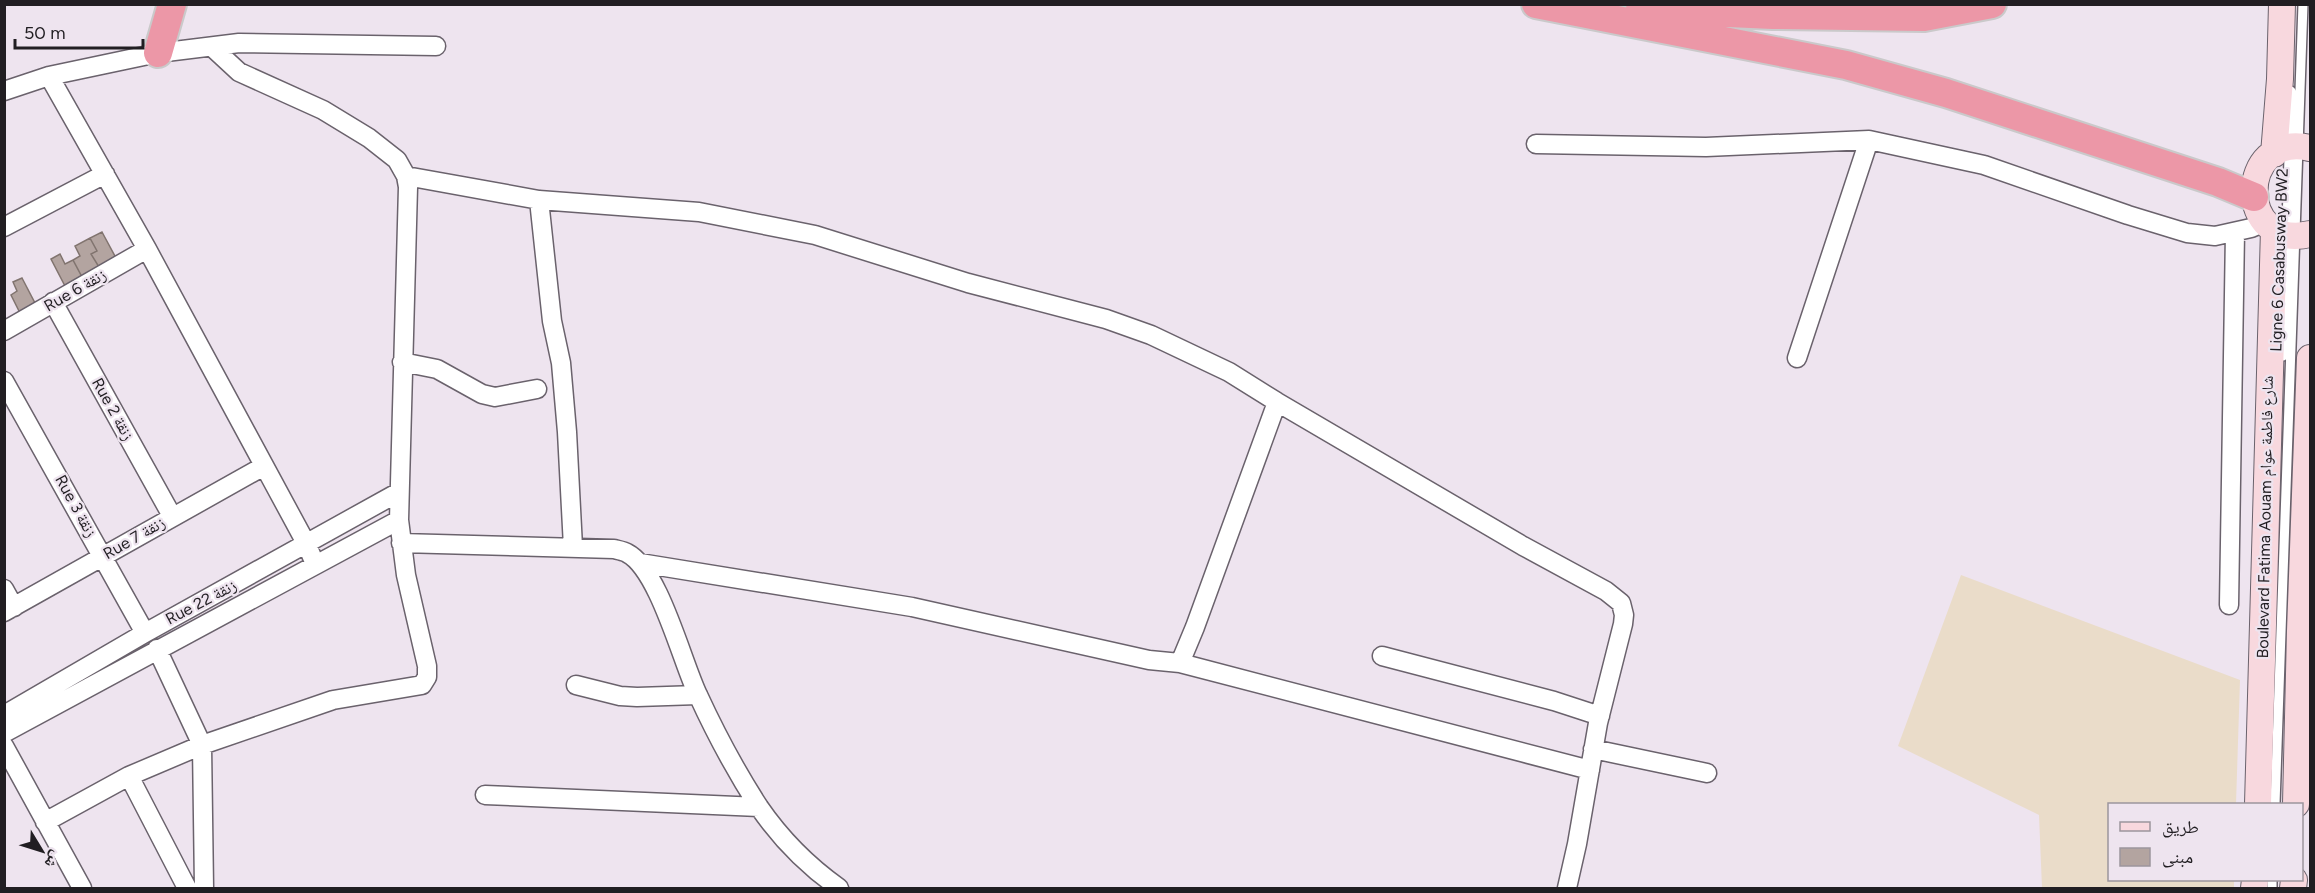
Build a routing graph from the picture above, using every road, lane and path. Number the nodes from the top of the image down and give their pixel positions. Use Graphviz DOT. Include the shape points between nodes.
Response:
graph roads {
  1 [pos="172,4"];
  2 [pos="1536,4"];
  3 [pos="1566,4"];
  4 [pos="1992,4"];
  5 [pos="2282,4"];
  6 [pos="2294,4"];
  7 [pos="2303,4"];
  8 [pos="436,45"];
  9 [pos="212,47"];
  10 [pos="158,53"];
  11 [pos="49,76"];
  12 [pos="4,91"];
  13 [pos="1869,140"];
  14 [pos="1536,144"];
  15 [pos="2293,149"];
  16 [pos="105,174"];
  17 [pos="406,176"];
  18 [pos="538,200"];
  19 [pos="2281,225"];
  20 [pos="4,227"];
  21 [pos="2235,232"];
  22 [pos="147,249"];
  23 [pos="53,302"];
  24 [pos="4,331"];
  25 [pos="1797,358"];
  26 [pos="2310,358"];
  27 [pos="402,362"];
  28 [pos="4,381"];
  29 [pos="537,388"];
  30 [pos="1277,402"];
  31 [pos="264,466"];
  32 [pos="399,492"];
  33 [pos="172,516"];
  34 [pos="399,520"];
  35 [pos="401,543"];
  36 [pos="307,545"];
  37 [pos="573,547"];
  38 [pos="103,556"];
  39 [pos="640,563"];
  40 [pos="315,564"];
  41 [pos="4,589"];
  42 [pos="2229,605"];
  43 [pos="9,609"];
  44 [pos="2305,631"];
  45 [pos="145,633"];
  46 [pos="157,649"];
  47 [pos="1383,656"];
  48 [pos="1180,663"];
  49 [pos="576,685"];
  50 [pos="698,695"];
  51 [pos="4,715"];
  52 [pos="1600,716"];
  53 [pos="4,733"];
  54 [pos="202,745"];
  55 [pos="4,746"];
  56 [pos="1593,749"];
  57 [pos="1590,770"];
  58 [pos="1707,773"];
  59 [pos="129,776"];
  60 [pos="485,795"];
  61 [pos="2258,803"];
  62 [pos="2267,803"];
  63 [pos="2275,803"];
  64 [pos="2296,803"];
  65 [pos="759,807"];
  66 [pos="45,822"];
  67 [pos="82,888"];
  68 [pos="188,888"];
  69 [pos="204,888"];
  70 [pos="839,888"];
  71 [pos="1567,888"];
  1 -- 10 [label="highway"];
  2 -- 19 [label="highway" via="1846,65 1946,93 2218,182"];
  3 -- 4 [label="highway" via="1773,15 1924,16"];
  5 -- 15 [label="main road" via="2280,79"];
  6 -- 15 [label="lane, Ligne 6 Casabusway BW2"];
  7 -- 15 [label="lane, Ligne 6 Casabusway BW2"];
  8 -- 9 [label="street" via="239,43"];
  9 -- 10 [label="street"];
  9 -- 17 [label="street" via="239,72 354,128 391,154"];
  10 -- 11 [label="street"];
  11 -- 12 [label="street"];
  11 -- 16 [label="street"];
  13 -- 14 [label="street" via="1706,147"];
  13 -- 21 [label="street" via="1984,165 2187,232 2215,236"];
  13 -- 25 [label="street"];
  15 -- 19 [label="lane, Ligne 6 Casabusway BW2"];
  15 -- 19 [label="main road, Boulevard Fatima Aouam شارع فاطمة عوام" via="2264,162 2254,184"];
  16 -- 20 [label="street"];
  16 -- 22 [label="street"];
  17 -- 18 [label="street"];
  17 -- 27 [label="street"];
  18 -- 30 [label="street" via="699,212 815,235 968,283 1107,319 1229,372"];
  18 -- 37 [label="street" via="552,321 561,363"];
  19 -- 21 [label="street"];
  19 -- 61 [label="main road, Boulevard Fatima Aouam شارع فاطمة عوام"];
  19 -- 62 [label="lane, Ligne 6 Casabusway BW2"];
  19 -- 63 [label="lane, Ligne 6 Casabusway BW2"];
  21 -- 42 [label="street"];
  22 -- 23 [label="street, Rue 6 زنقة"];
  22 -- 31 [label="street"];
  23 -- 24 [label="street, Rue 6 زنقة"];
  23 -- 33 [label="street, Rue 2 زنقة"];
  26 -- 44 [label="main road"];
  27 -- 29 [label="street" via="437,369 489,396"];
  27 -- 32 [label="street"];
  28 -- 38 [label="street, Rue 3 زنقة"];
  30 -- 48 [label="street"];
  30 -- 52 [label="street" via="1621,603 1623,624"];
  31 -- 33 [label="street, Rue 7 زنقة"];
  31 -- 36 [label="street"];
  32 -- 34 [label="street"];
  32 -- 36 [label="street, Rue 22 زنقة"];
  33 -- 38 [label="street, Rue 7 زنقة"];
  34 -- 35 [label="street"];
  34 -- 40 [label="street, Rue 22 زنقة"];
  35 -- 37 [label="street"];
  35 -- 54 [label="street" via="428,666 422,685 333,700"];
  36 -- 40 [label="street"];
  36 -- 45 [label="street, Rue 22 زنقة"];
  37 -- 39 [label="street" via="614,549 628,553"];
  38 -- 43 [label="street, Rue 7 زنقة"];
  38 -- 45 [label="street, Rue 3 زنقة"];
  39 -- 48 [label="street" via="912,607 1149,660"];
  39 -- 50 [label="street" via="656,588"];
  40 -- 46 [label="street, Rue 22 زنقة"];
  41 -- 43 [label="street"];
  44 -- 64 [label="main road"];
  45 -- 51 [label="street, Rue 22 زنقة"];
  46 -- 53 [label="street, Rue 22 زنقة"];
  46 -- 54 [label="street"];
  47 -- 52 [label="street"];
  48 -- 57 [label="street"];
  49 -- 50 [label="street" via="637,698"];
  50 -- 65 [label="street"];
  52 -- 56 [label="street"];
  54 -- 59 [label="street"];
  54 -- 69 [label="street"];
  55 -- 66 [label="street"];
  56 -- 57 [label="street"];
  56 -- 58 [label="street"];
  57 -- 71 [label="street"];
  59 -- 66 [label="street"];
  59 -- 68 [label="street"];
  60 -- 65 [label="street"];
  65 -- 70 [label="street" via="790,847"];
  66 -- 67 [label="street"];
}
